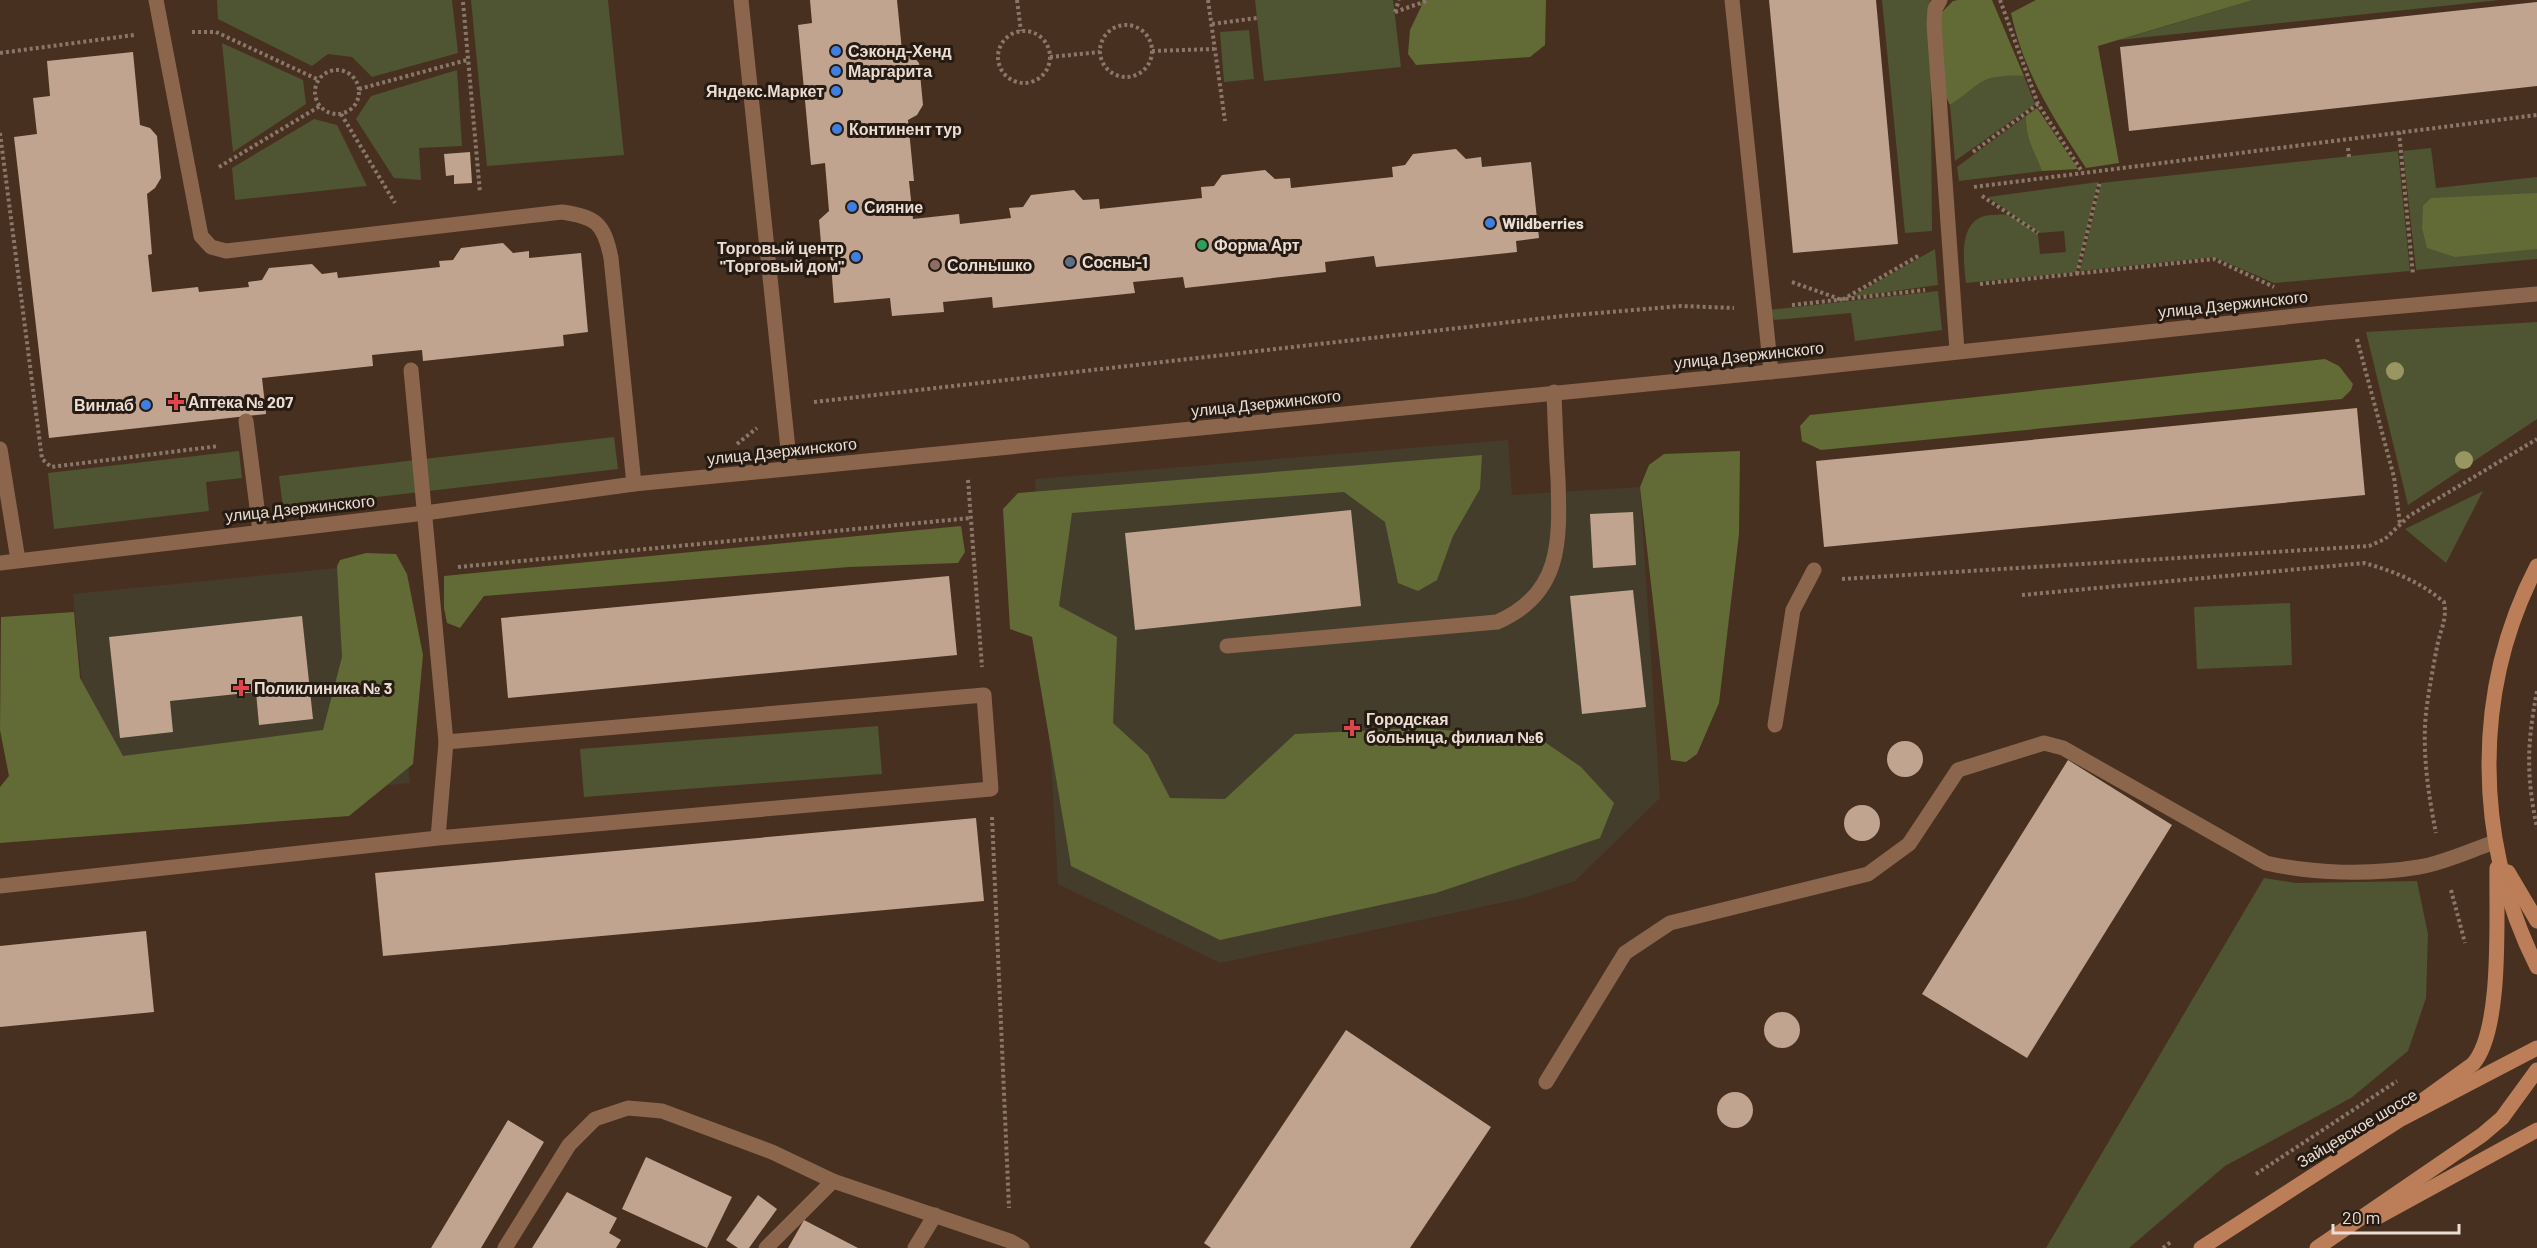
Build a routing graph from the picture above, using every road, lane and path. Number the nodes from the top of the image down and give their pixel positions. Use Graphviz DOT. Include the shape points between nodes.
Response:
graph roads {
  1 [pos="156,0"];
  2 [pos="741,0"];
  3 [pos="1017,0"];
  4 [pos="1208,0"];
  5 [pos="1399,0"];
  6 [pos="1429,0"];
  7 [pos="1732,0"];
  8 [pos="1940,0"];
  9 [pos="2000,0"];
  10 [pos="462,2"];
  11 [pos="1257,18"];
  12 [pos="1212,24"];
  13 [pos="162,31"];
  14 [pos="1021,31"];
  15 [pos="1214,49"];
  16 [pos="1152,51"];
  17 [pos="1100,52"];
  18 [pos="0,53"];
  19 [pos="1050,57"];
  20 [pos="466,60"];
  21 [pos="319,80"];
  22 [pos="359,89"];
  23 [pos="2038,104"];
  24 [pos="320,106"];
  25 [pos="340,114"];
  26 [pos="2537,115"];
  27 [pos="1225,122"];
  28 [pos="2399,132"];
  29 [pos="0,133"];
  30 [pos="2348,148"];
  31 [pos="2349,157"];
  32 [pos="1945,172"];
  33 [pos="2083,173"];
  34 [pos="2100,180"];
  35 [pos="192,183"];
  36 [pos="1947,191"];
  37 [pos="1982,196"];
  38 [pos="482,221"];
  39 [pos="411,229"];
  40 [pos="2038,233"];
  41 [pos="1949,238"];
  42 [pos="1760,270"];
  43 [pos="2077,274"];
  44 [pos="2424,274"];
  45 [pos="2413,275"];
  46 [pos="2402,276"];
  47 [pos="2283,286"];
  48 [pos="1952,287"];
  49 [pos="2537,294"];
  50 [pos="1842,300"];
  51 [pos="1764,309"];
  52 [pos="2357,338"];
  53 [pos="1957,351"];
  54 [pos="411,370"];
  55 [pos="1771,372"];
  56 [pos="1554,392"];
  57 [pos="784,406"];
  58 [pos="246,421"];
  59 [pos="2537,439"];
  60 [pos="249,443"];
  61 [pos="733,447"];
  62 [pos="0,450"];
  63 [pos="966,452"];
  64 [pos="790,468"];
  65 [pos="634,484"];
  66 [pos="425,513"];
  67 [pos="971,518"];
  68 [pos="2400,524"];
  69 [pos="260,531"];
  70 [pos="18,561"];
  71 [pos="0,563"];
  72 [pos="2537,566"];
  73 [pos="430,570"];
  74 [pos="1814,570"];
  75 [pos="1837,579"];
  76 [pos="2022,595"];
  77 [pos="1227,646"];
  78 [pos="2537,691"];
  79 [pos="984,695"];
  80 [pos="1775,725"];
  81 [pos="446,742"];
  82 [pos="991,789"];
  83 [pos="2537,828"];
  84 [pos="438,838"];
  85 [pos="2496,848"];
  86 [pos="2442,860"];
  87 [pos="0,886"];
  88 [pos="2537,921"];
  89 [pos="2465,945"];
  90 [pos="2537,967"];
  91 [pos="2537,1048"];
  92 [pos="2537,1070"];
  93 [pos="2400,1079"];
  94 [pos="1546,1082"];
  95 [pos="2401,1119"];
  96 [pos="2537,1130"];
  97 [pos="833,1181"];
  98 [pos="2247,1181"];
  99 [pos="934,1215"];
  100 [pos="2174,1239"];
  101 [pos="1016,1244"];
  102 [pos="505,1248"];
  103 [pos="766,1248"];
  104 [pos="915,1248"];
  105 [pos="2163,1248"];
  106 [pos="2201,1248"];
  107 [pos="2318,1248"];
  1 -- 13 [label="street"];
  2 -- 57 [label="street"];
  3 -- 14 [label="path"];
  4 -- 12 [label="path"];
  5 -- 6 [label="path" via="1395,12"];
  7 -- 42 [label="street"];
  8 -- 32 [label="street" via="1934,24"];
  9 -- 23 [label="path"];
  10 -- 20 [label="path"];
  11 -- 12 [label="path"];
  12 -- 15 [label="path"];
  13 -- 18 [label="path"];
  13 -- 21 [label="path" via="216,32"];
  13 -- 35 [label="street"];
  14 -- 19 [label="path" via="1038,34"];
  14 -- 19 [label="path" via="1005,39 998,54 1007,77 1022,82 1038,79"];
  15 -- 16 [label="path"];
  15 -- 27 [label="path"];
  16 -- 17 [label="path" via="1144,70 1129,77 1120,77 1106,68"];
  16 -- 17 [label="path" via="1144,31 1125,24 1104,35"];
  17 -- 19 [label="path"];
  20 -- 22 [label="path"];
  20 -- 38 [label="path"];
  21 -- 22 [label="path" via="331,72 344,71 355,79"];
  21 -- 24 [label="path" via="315,93"];
  22 -- 25 [label="path" via="353,107"];
  23 -- 32 [label="path"];
  23 -- 33 [label="path"];
  24 -- 25 [label="path"];
  24 -- 35 [label="path"];
  25 -- 39 [label="path"];
  26 -- 28 [label="path"];
  28 -- 33 [label="path"];
  28 -- 45 [label="path"];
  29 -- 60 [label="path" via="42,459 51,467"];
  30 -- 31 [label="path"];
  32 -- 36 [label="street"];
  33 -- 36 [label="path"];
  34 -- 43 [label="path"];
  35 -- 39 [label="street" via="201,236 219,249"];
  36 -- 41 [label="street"];
  37 -- 40 [label="path"];
  38 -- 39 [label="street"];
  38 -- 65 [label="street" via="562,212 585,216 607,236"];
  41 -- 48 [label="street"];
  41 -- 50 [label="path"];
  42 -- 50 [label="path"];
  42 -- 51 [label="street"];
  43 -- 47 [label="path" via="2214,259 2272,287"];
  43 -- 48 [label="path"];
  44 -- 45 [label="path"];
  45 -- 46 [label="path"];
  48 -- 50 [label="path"];
  48 -- 53 [label="street"];
  49 -- 53 [label="street, улица Дзержинского"];
  50 -- 51 [label="path"];
  51 -- 55 [label="street"];
  51 -- 57 [label="path" via="1681,306 1563,316"];
  52 -- 68 [label="path" via="2394,477"];
  53 -- 55 [label="street, улица Дзержинского"];
  54 -- 66 [label="street"];
  55 -- 56 [label="street, улица Дзержинского"];
  56 -- 63 [label="street, улица Дзержинского"];
  56 -- 77 [label="street" via="1560,528 1553,564 1542,589 1531,601 1497,622"];
  57 -- 61 [label="path"];
  57 -- 64 [label="street"];
  58 -- 60 [label="street"];
  59 -- 68 [label="path"];
  60 -- 69 [label="street"];
  62 -- 70 [label="street"];
  63 -- 64 [label="street, улица Дзержинского"];
  63 -- 67 [label="path"];
  64 -- 65 [label="street, улица Дзержинского"];
  65 -- 66 [label="street, улица Дзержинского"];
  66 -- 69 [label="street, улица Дзержинского"];
  66 -- 73 [label="street"];
  67 -- 73 [label="path"];
  67 -- 79 [label="path"];
  68 -- 75 [label="path" via="2385,539 2369,546"];
  69 -- 70 [label="street, улица Дзержинского"];
  70 -- 71 [label="street, улица Дзержинского"];
  72 -- 85 [label="street" via="2516,611 2493,706 2488,762"];
  73 -- 81 [label="street"];
  74 -- 80 [label="street" via="1793,610"];
  76 -- 86 [label="path" via="2364,563 2394,571 2433,593 2444,602 2447,616 2427,708 2426,750 2431,808"];
  78 -- 83 [label="path" via="2529,732 2528,786"];
  79 -- 81 [label="street"];
  79 -- 82 [label="street"];
  81 -- 84 [label="street"];
  82 -- 84 [label="street"];
  82 -- 101 [label="path"];
  84 -- 87 [label="street"];
  85 -- 86 [label="street"];
  85 -- 88 [label="street"];
  85 -- 90 [label="street" via="2513,909"];
  85 -- 95 [label="street" via="2494,980 2487,1040 2473,1064"];
  86 -- 89 [label="path"];
  86 -- 94 [label="street" via="2421,867 2346,871 2292,869 2266,863 2063,748 2044,742 1958,770 1909,844 1868,874 1671,922 1625,953"];
  91 -- 95 [label="street, Зайцевское шоссе"];
  92 -- 107 [label="street" via="2502,1118 2482,1136"];
  93 -- 98 [label="path"];
  95 -- 106 [label="street, Зайцевское шоссе"];
  96 -- 107 [label="street"];
  97 -- 99 [label="street"];
  97 -- 102 [label="street" via="772,1152 663,1111 628,1108 595,1119 568,1145"];
  97 -- 103 [label="street"];
  99 -- 101 [label="street"];
  99 -- 104 [label="street"];
  100 -- 105 [label="path"];
}
